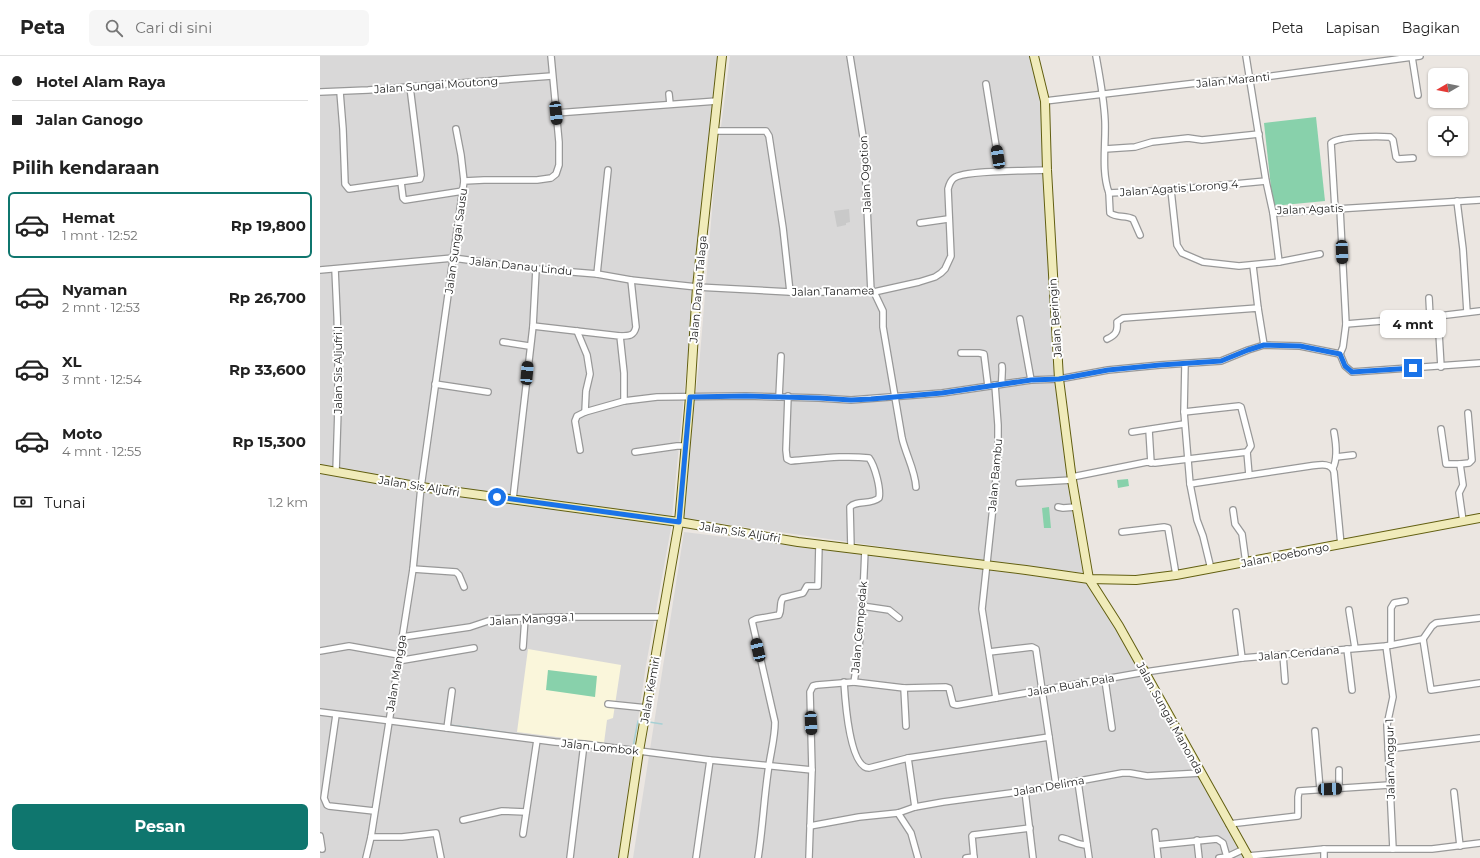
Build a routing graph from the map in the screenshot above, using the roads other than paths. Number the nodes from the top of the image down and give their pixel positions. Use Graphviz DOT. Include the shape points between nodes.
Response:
graph roads {
  1 [pos="551,56"];
  2 [pos="722,56"];
  3 [pos="850,56"];
  4 [pos="1034,56"];
  5 [pos="1096,56"];
  6 [pos="1246,56"];
  7 [pos="1420,56"];
  8 [pos="1403,57"];
  9 [pos="1412,57"];
  10 [pos="552,76"];
  11 [pos="1250,79"];
  12 [pos="986,84"];
  13 [pos="410,87"];
  14 [pos="320,92"];
  15 [pos="340,92"];
  16 [pos="669,94"];
  17 [pos="1103,95"];
  18 [pos="1418,95"];
  19 [pos="717,101"];
  20 [pos="1045,101"];
  21 [pos="670,104"];
  22 [pos="556,113"];
  23 [pos="456,129"];
  24 [pos="714,131"];
  25 [pos="1259,134"];
  26 [pos="1105,149"];
  27 [pos="1413,158"];
  28 [pos="608,170"];
  29 [pos="1047,170"];
  30 [pos="1000,171"];
  31 [pos="464,181"];
  32 [pos="1266,181"];
  33 [pos="401,182"];
  34 [pos="1170,190"];
  35 [pos="463,191"];
  36 [pos="1109,193"];
  37 [pos="1480,200"];
  38 [pos="1457,201"];
  39 [pos="1338,209"];
  40 [pos="1273,213"];
  41 [pos="948,219"];
  42 [pos="920,223"];
  43 [pos="1140,235"];
  44 [pos="1320,254"];
  45 [pos="453,258"];
  46 [pos="1279,262"];
  47 [pos="1253,266"];
  48 [pos="335,269"];
  49 [pos="536,269"];
  50 [pos="320,270"];
  51 [pos="597,274"];
  52 [pos="631,280"];
  53 [pos="697,287"];
  54 [pos="790,292"];
  55 [pos="872,292"];
  56 [pos="1429,298"];
  57 [pos="1258,308"];
  58 [pos="1480,311"];
  59 [pos="1467,312"];
  60 [pos="1438,316"];
  61 [pos="1430,317"];
  62 [pos="1020,319"];
  63 [pos="1346,324"];
  64 [pos="532,326"];
  65 [pos="577,330"];
  66 [pos="620,336"];
  67 [pos="1108,339"];
  68 [pos="503,342"];
  69 [pos="1264,345"];
  70 [pos="529,346"];
  71 [pos="960,353"];
  72 [pos="1340,354"];
  73 [pos="781,356"];
  74 [pos="1480,363"];
  75 [pos="1185,364"];
  76 [pos="1002,366"];
  77 [pos="1441,367"];
  78 [pos="1059,379"];
  79 [pos="1031,380"];
  80 [pos="435,384"];
  81 [pos="1002,384"];
  82 [pos="995,385"];
  83 [pos="988,386"];
  84 [pos="488,392"];
  85 [pos="788,396"];
  86 [pos="896,396"];
  87 [pos="690,397"];
  88 [pos="779,397"];
  89 [pos="624,401"];
  90 [pos="585,412"];
  91 [pos="1184,412"];
  92 [pos="1468,412"];
  93 [pos="1184,424"];
  94 [pos="1441,429"];
  95 [pos="1149,430"];
  96 [pos="1132,432"];
  97 [pos="1334,432"];
  98 [pos="686,446"];
  99 [pos="580,450"];
  100 [pos="635,452"];
  101 [pos="1247,452"];
  102 [pos="1353,455"];
  103 [pos="1336,457"];
  104 [pos="1188,460"];
  105 [pos="1152,463"];
  106 [pos="1460,464"];
  107 [pos="1333,468"];
  108 [pos="320,469"];
  109 [pos="336,472"];
  110 [pos="1249,475"];
  111 [pos="1072,479"];
  112 [pos="1019,483"];
  113 [pos="1190,484"];
  114 [pos="916,487"];
  115 [pos="421,488"];
  116 [pos="512,499"];
  117 [pos="1058,507"];
  118 [pos="1076,507"];
  119 [pos="1233,510"];
  120 [pos="1480,518"];
  121 [pos="1463,521"];
  122 [pos="679,522"];
  123 [pos="1122,532"];
  124 [pos="819,544"];
  125 [pos="1341,545"];
  126 [pos="851,548"];
  127 [pos="865,550"];
  128 [pos="1246,563"];
  129 [pos="987,565"];
  130 [pos="413,569"];
  131 [pos="1211,569"];
  132 [pos="1176,575"];
  133 [pos="1089,579"];
  134 [pos="464,587"];
  135 [pos="1405,601"];
  136 [pos="862,606"];
  137 [pos="1349,610"];
  138 [pos="1236,612"];
  139 [pos="663,617"];
  140 [pos="524,618"];
  141 [pos="899,618"];
  142 [pos="1480,618"];
  143 [pos="402,637"];
  144 [pos="1423,639"];
  145 [pos="1388,645"];
  146 [pos="523,647"];
  147 [pos="474,648"];
  148 [pos="1355,648"];
  149 [pos="1347,649"];
  150 [pos="320,651"];
  151 [pos="989,652"];
  152 [pos="1283,655"];
  153 [pos="399,658"];
  154 [pos="1242,658"];
  155 [pos="1145,672"];
  156 [pos="1105,680"];
  157 [pos="1285,681"];
  158 [pos="844,682"];
  159 [pos="854,682"];
  160 [pos="1480,684"];
  161 [pos="904,688"];
  162 [pos="452,690"];
  163 [pos="1043,690"];
  164 [pos="1352,690"];
  165 [pos="996,698"];
  166 [pos="608,704"];
  167 [pos="647,708"];
  168 [pos="320,712"];
  169 [pos="336,715"];
  170 [pos="388,720"];
  171 [pos="906,726"];
  172 [pos="447,728"];
  173 [pos="1112,728"];
  174 [pos="1315,731"];
  175 [pos="1049,737"];
  176 [pos="1480,738"];
  177 [pos="537,740"];
  178 [pos="584,744"];
  179 [pos="1388,749"];
  180 [pos="639,752"];
  181 [pos="908,758"];
  182 [pos="710,760"];
  183 [pos="769,766"];
  184 [pos="812,770"];
  185 [pos="1339,770"];
  186 [pos="1201,773"];
  187 [pos="1078,782"];
  188 [pos="1056,785"];
  189 [pos="1389,785"];
  190 [pos="1339,788"];
  191 [pos="1320,789"];
  192 [pos="1025,791"];
  193 [pos="1454,792"];
  194 [pos="915,807"];
  195 [pos="374,812"];
  196 [pos="526,812"];
  197 [pos="898,813"];
  198 [pos="463,820"];
  199 [pos="1229,824"];
  200 [pos="810,826"];
  201 [pos="1030,828"];
  202 [pos="1155,832"];
  203 [pos="523,834"];
  204 [pos="320,836"];
  205 [pos="371,837"];
  206 [pos="1062,838"];
  207 [pos="1197,840"];
  208 [pos="1480,843"];
  209 [pos="1087,845"];
  210 [pos="1156,845"];
  211 [pos="1460,846"];
  212 [pos="322,849"];
  213 [pos="1324,849"];
  214 [pos="1393,850"];
  215 [pos="1247,855"];
  216 [pos="1228,856"];
  217 [pos="974,857"];
  218 [pos="366,858"];
  219 [pos="442,858"];
  220 [pos="570,858"];
  221 [pos="623,858"];
  222 [pos="696,858"];
  223 [pos="758,858"];
  224 [pos="809,858"];
  225 [pos="918,858"];
  226 [pos="966,858"];
  227 [pos="1033,858"];
  228 [pos="1089,858"];
  229 [pos="1158,858"];
  230 [pos="1199,858"];
  231 [pos="1219,858"];
  232 [pos="1324,858"];
  1 -- 10 [label="street, Jalan Sungai Sausu"];
  2 -- 19 [label="street, Jalan Danau Talaga"];
  3 -- 55 [label="street, Jalan Ogotion" via="864,143"];
  4 -- 20 [label="street, Jalan Beringin"];
  5 -- 17 [label="street, Jalan Agatis Lorong 4"];
  6 -- 11 [label="street, Jalan Agatis"];
  7 -- 9 [label="street, Jalan Maranti"];
  8 -- 9 [label="street, Jalan Maranti"];
  8 -- 11 [label="street, Jalan Maranti"];
  9 -- 18 [label="street"];
  10 -- 13 [label="street, Jalan Sungai Moutong"];
  10 -- 22 [label="street, Jalan Sungai Sausu"];
  11 -- 17 [label="street, Jalan Maranti"];
  11 -- 25 [label="street, Jalan Agatis"];
  12 -- 30 [label="street"];
  13 -- 15 [label="street, Jalan Sungai Moutong"];
  13 -- 33 [label="street" via="421,177 418,180"];
  14 -- 15 [label="street, Jalan Sungai Moutong"];
  15 -- 33 [label="street" via="346,187 349,189"];
  16 -- 21 [label="street"];
  17 -- 20 [label="street, Jalan Maranti"];
  17 -- 26 [label="street, Jalan Agatis Lorong 4"];
  19 -- 21 [label="street"];
  19 -- 24 [label="street, Jalan Danau Talaga"];
  20 -- 29 [label="street, Jalan Beringin"];
  21 -- 22 [label="street"];
  22 -- 31 [label="street, Jalan Sungai Sausu" via="559,165 556,174 551,178"];
  23 -- 31 [label="street"];
  24 -- 53 [label="street, Jalan Danau Talaga"];
  24 -- 54 [label="street" via="766,131"];
  25 -- 26 [label="street" via="1202,140 1188,138"];
  25 -- 32 [label="street, Jalan Agatis"];
  26 -- 36 [label="street, Jalan Agatis Lorong 4"];
  27 -- 39 [label="street" via="1396,158 1393,140 1390,137 1332,141 1330,150"];
  28 -- 51 [label="street"];
  29 -- 30 [label="street, Jalan Tanamea"];
  29 -- 78 [label="street, Jalan Beringin"];
  30 -- 41 [label="street, Jalan Tanamea" via="959,176 952,180 948,189"];
  31 -- 35 [label="street, Jalan Sungai Sausu"];
  32 -- 34 [label="street, Jalan Agatis Lorong 4"];
  32 -- 40 [label="street, Jalan Agatis"];
  33 -- 35 [label="street" via="403,198 407,200"];
  34 -- 36 [label="street, Jalan Agatis Lorong 4"];
  34 -- 47 [label="street" via="1177,245 1182,253 1203,262"];
  35 -- 45 [label="street, Jalan Sungai Sausu"];
  36 -- 43 [label="street" via="1110,214 1133,219"];
  37 -- 38 [label="street, Jalan Agatis"];
  38 -- 39 [label="street, Jalan Agatis"];
  38 -- 59 [label="street" via="1464,248"];
  39 -- 40 [label="street, Jalan Agatis"];
  39 -- 63 [label="street"];
  40 -- 46 [label="street"];
  41 -- 42 [label="street"];
  41 -- 55 [label="street, Jalan Tanamea" via="951,256 941,273 920,282"];
  44 -- 46 [label="street"];
  45 -- 48 [label="street, Jalan Danau Lindu"];
  45 -- 49 [label="street, Jalan Danau Lindu"];
  45 -- 80 [label="street, Jalan Sungai Sausu"];
  46 -- 47 [label="street"];
  47 -- 57 [label="street"];
  48 -- 50 [label="street, Jalan Danau Lindu"];
  48 -- 109 [label="street, Jalan Sis Aljufri I" via="339,373"];
  49 -- 51 [label="street, Jalan Danau Lindu"];
  49 -- 64 [label="street"];
  51 -- 52 [label="street, Jalan Danau Lindu"];
  52 -- 53 [label="street, Jalan Danau Lindu"];
  52 -- 66 [label="street" via="635,333"];
  53 -- 54 [label="street, Jalan Tanamea"];
  53 -- 87 [label="street, Jalan Danau Talaga"];
  54 -- 55 [label="street, Jalan Tanamea"];
  55 -- 86 [label="street" via="883,311 883,327"];
  56 -- 61 [label="street"];
  57 -- 67 [label="street" via="1123,318 1117,322 1115,335"];
  57 -- 69 [label="street"];
  58 -- 59 [label="street"];
  59 -- 60 [label="street"];
  60 -- 61 [label="street"];
  60 -- 77 [label="street"];
  61 -- 63 [label="street"];
  62 -- 79 [label="street"];
  63 -- 72 [label="street"];
  64 -- 65 [label="street"];
  64 -- 70 [label="street"];
  65 -- 66 [label="street"];
  65 -- 90 [label="street" via="588,356 590,374"];
  66 -- 89 [label="street"];
  68 -- 70 [label="street"];
  69 -- 72 [label="street" via="1300,346"];
  69 -- 75 [label="street" via="1221,361"];
  70 -- 116 [label="street"];
  71 -- 83 [label="street" via="984,354"];
  72 -- 77 [label="street" via="1345,366 1352,372"];
  73 -- 88 [label="street"];
  74 -- 77 [label="street"];
  75 -- 78 [label="street" via="1108,370"];
  75 -- 91 [label="street"];
  76 -- 81 [label="street"];
  78 -- 79 [label="street"];
  78 -- 111 [label="street, Jalan Beringin"];
  79 -- 81 [label="street"];
  80 -- 84 [label="street"];
  80 -- 115 [label="street, Jalan Sungai Sausu"];
  81 -- 82 [label="street"];
  82 -- 83 [label="street"];
  82 -- 129 [label="street, Jalan Bambu" via="998,460"];
  83 -- 86 [label="street"];
  85 -- 86 [label="street" via="851,400"];
  85 -- 88 [label="street"];
  85 -- 126 [label="street" via="786,455 789,460 822,457 869,458 873,464 879,498 874,502 854,504 850,507"];
  86 -- 114 [label="street" via="904,446 915,475"];
  87 -- 88 [label="street"];
  87 -- 89 [label="street"];
  87 -- 98 [label="street, Jalan Danau Talaga"];
  89 -- 90 [label="street"];
  90 -- 99 [label="street" via="577,416 575,421"];
  91 -- 93 [label="street"];
  91 -- 101 [label="street" via="1241,407 1251,446"];
  92 -- 106 [label="street" via="1472,460"];
  93 -- 95 [label="street"];
  93 -- 104 [label="street"];
  94 -- 106 [label="street" via="1446,464"];
  95 -- 96 [label="street"];
  95 -- 105 [label="street"];
  97 -- 103 [label="street"];
  98 -- 100 [label="street"];
  98 -- 122 [label="street, Jalan Danau Talaga"];
  101 -- 104 [label="street"];
  101 -- 110 [label="street"];
  102 -- 103 [label="street"];
  103 -- 107 [label="street"];
  104 -- 105 [label="street"];
  104 -- 113 [label="street"];
  105 -- 111 [label="street" via="1135,463"];
  106 -- 121 [label="street" via="1463,485 1459,493"];
  107 -- 110 [label="street" via="1326,465 1310,466"];
  107 -- 125 [label="street"];
  108 -- 109 [label="street, Jalan Sis Aljufri"];
  109 -- 115 [label="street, Jalan Sis Aljufri"];
  110 -- 113 [label="street"];
  111 -- 112 [label="street"];
  111 -- 118 [label="street, Jalan Beringin"];
  113 -- 131 [label="street"];
  115 -- 116 [label="street, Jalan Sis Aljufri"];
  115 -- 130 [label="street, Jalan Mangga"];
  116 -- 122 [label="street, Jalan Sis Aljufri"];
  117 -- 118 [label="street"];
  118 -- 133 [label="street, Jalan Beringin"];
  119 -- 128 [label="street" via="1235,524 1242,534"];
  120 -- 121 [label="street, Jalan Poebongo"];
  121 -- 125 [label="street, Jalan Poebongo"];
  122 -- 124 [label="street, Jalan Sis Aljufri"];
  122 -- 139 [label="street, Jalan Kemiri"];
  123 -- 132 [label="street" via="1168,528"];
  124 -- 126 [label="street, Jalan Sis Aljufri"];
  124 -- 183 [label="street" via="818,586 807,586 803,593 783,598 779,615 752,621 774,717 775,732"];
  125 -- 128 [label="street, Jalan Poebongo"];
  126 -- 127 [label="street, Jalan Sis Aljufri"];
  127 -- 129 [label="street, Jalan Sis Aljufri"];
  127 -- 136 [label="street, Jalan Cempedak"];
  128 -- 131 [label="street, Jalan Poebongo"];
  129 -- 133 [label="street, Jalan Sis Aljufri"];
  129 -- 151 [label="street, Jalan Bambu" via="982,603"];
  130 -- 134 [label="street" via="456,572"];
  130 -- 143 [label="street, Jalan Mangga"];
  131 -- 132 [label="street, Jalan Poebongo"];
  132 -- 133 [label="street, Jalan Poebongo" via="1136,580"];
  133 -- 155 [label="street, Jalan Sungai Manonda"];
  135 -- 145 [label="street, Jalan Anggur 1" via="1394,603 1391,608"];
  136 -- 141 [label="street" via="889,610"];
  136 -- 159 [label="street, Jalan Cempedak"];
  137 -- 148 [label="street, Jalan Cendana"];
  138 -- 154 [label="street, Jalan Cendana"];
  139 -- 140 [label="street, Jalan Mangga 1"];
  139 -- 167 [label="street, Jalan Kemiri"];
  140 -- 143 [label="street, Jalan Mangga 1" via="494,619 470,627"];
  140 -- 146 [label="street"];
  142 -- 144 [label="street" via="1436,623"];
  143 -- 153 [label="street, Jalan Mangga"];
  144 -- 145 [label="street, Jalan Cendana"];
  144 -- 160 [label="street" via="1432,690"];
  145 -- 148 [label="street, Jalan Cendana"];
  145 -- 179 [label="street, Jalan Anggur 1" via="1392,696 1387,721"];
  147 -- 153 [label="street"];
  148 -- 149 [label="street, Jalan Cendana"];
  149 -- 152 [label="street, Jalan Cendana"];
  149 -- 164 [label="street"];
  150 -- 153 [label="street" via="349,646"];
  151 -- 163 [label="street" via="1035,648"];
  151 -- 165 [label="street"];
  152 -- 154 [label="street, Jalan Cendana"];
  152 -- 157 [label="street"];
  153 -- 170 [label="street, Jalan Mangga"];
  154 -- 155 [label="street, Jalan Cendana"];
  155 -- 156 [label="street, Jalan Buah Pala"];
  155 -- 186 [label="street, Jalan Sungai Manonda"];
  156 -- 163 [label="street, Jalan Buah Pala"];
  156 -- 173 [label="street"];
  158 -- 159 [label="street, Jalan Cempedak"];
  158 -- 181 [label="street" via="853,749 862,765 869,768"];
  158 -- 184 [label="street, Jalan Cempedak" via="813,686 810,692"];
  159 -- 161 [label="street, Jalan Buah Pala"];
  161 -- 165 [label="street, Jalan Buah Pala" via="946,686 949,688 953,704 956,705"];
  161 -- 171 [label="street"];
  162 -- 172 [label="street"];
  163 -- 165 [label="street, Jalan Buah Pala"];
  163 -- 175 [label="street"];
  166 -- 167 [label="street"];
  167 -- 180 [label="street, Jalan Kemiri"];
  168 -- 169 [label="street, Jalan Lombok"];
  169 -- 170 [label="street, Jalan Lombok"];
  169 -- 195 [label="street" via="324,806"];
  170 -- 172 [label="street, Jalan Lombok"];
  170 -- 195 [label="street, Jalan Mangga"];
  172 -- 177 [label="street, Jalan Lombok"];
  174 -- 191 [label="street"];
  175 -- 181 [label="street"];
  175 -- 188 [label="street"];
  176 -- 179 [label="street"];
  177 -- 178 [label="street, Jalan Lombok"];
  177 -- 196 [label="street"];
  178 -- 180 [label="street, Jalan Lombok"];
  178 -- 220 [label="street"];
  179 -- 189 [label="street, Jalan Anggur 1"];
  180 -- 182 [label="street, Jalan Lombok"];
  180 -- 221 [label="street, Jalan Kemiri"];
  181 -- 194 [label="street"];
  182 -- 183 [label="street, Jalan Lombok"];
  182 -- 222 [label="street"];
  183 -- 184 [label="street, Jalan Lombok"];
  183 -- 223 [label="street"];
  184 -- 200 [label="street, Jalan Cempedak"];
  185 -- 190 [label="street"];
  186 -- 187 [label="street, Jalan Delima" via="1146,776 1126,772"];
  186 -- 199 [label="street, Jalan Sungai Manonda"];
  187 -- 188 [label="street, Jalan Delima"];
  187 -- 209 [label="street"];
  188 -- 192 [label="street, Jalan Delima"];
  189 -- 190 [label="street"];
  189 -- 214 [label="street, Jalan Anggur 1"];
  190 -- 191 [label="street"];
  191 -- 199 [label="street" via="1298,792 1298,816"];
  192 -- 194 [label="street, Jalan Delima"];
  192 -- 201 [label="street"];
  193 -- 211 [label="street"];
  194 -- 197 [label="street, Jalan Delima"];
  195 -- 205 [label="street, Jalan Mangga"];
  196 -- 198 [label="street" via="502,811"];
  196 -- 203 [label="street"];
  197 -- 200 [label="street, Jalan Delima"];
  197 -- 225 [label="street" via="911,833"];
  199 -- 215 [label="street, Jalan Sungai Manonda"];
  200 -- 224 [label="street, Jalan Cempedak"];
  201 -- 217 [label="street" via="973,835"];
  201 -- 227 [label="street"];
  202 -- 210 [label="street"];
  204 -- 212 [label="street"];
  205 -- 218 [label="street, Jalan Mangga"];
  205 -- 219 [label="street" via="436,833"];
  206 -- 209 [label="street" via="1070,839 1078,845"];
  207 -- 210 [label="street"];
  207 -- 216 [label="street" via="1218,839 1223,843"];
  207 -- 230 [label="street"];
  208 -- 211 [label="street"];
  209 -- 228 [label="street"];
  210 -- 229 [label="street"];
  211 -- 214 [label="street"];
  213 -- 214 [label="street"];
  213 -- 215 [label="street"];
  213 -- 232 [label="street"];
  215 -- 216 [label="street"];
  216 -- 231 [label="street"];
  217 -- 226 [label="street"];
}
